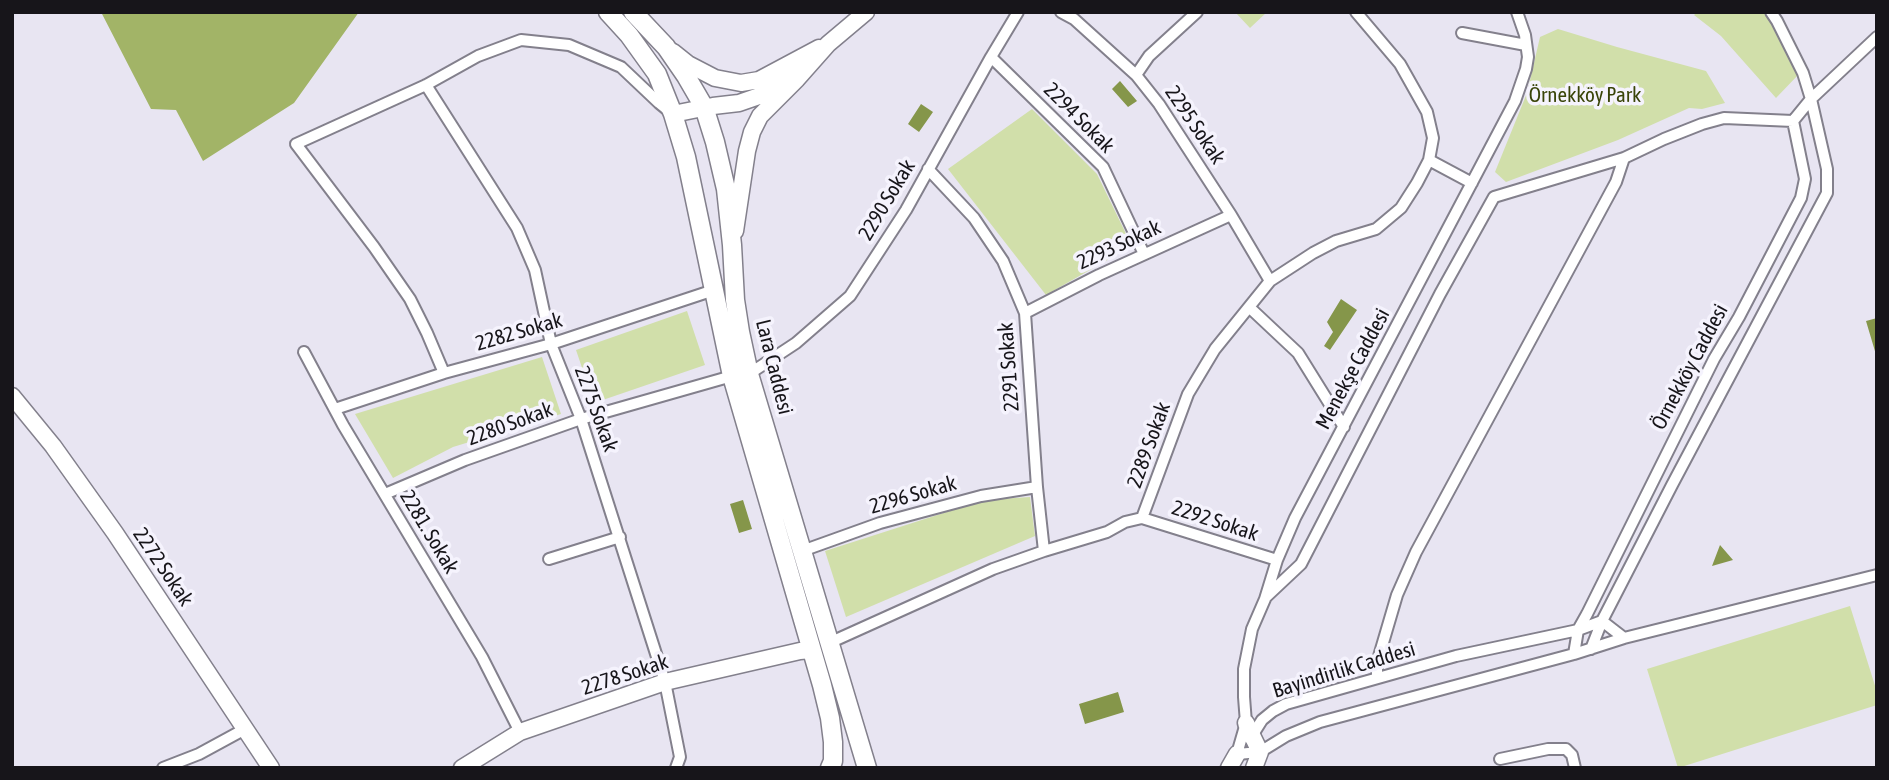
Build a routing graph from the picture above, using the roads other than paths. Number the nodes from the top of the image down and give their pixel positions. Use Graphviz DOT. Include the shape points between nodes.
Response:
graph roads {
  1 [pos="608,12"];
  2 [pos="633,12"];
  3 [pos="866,12"];
  4 [pos="1018,12"];
  5 [pos="1061,12"];
  6 [pos="1197,12"];
  7 [pos="1356,12"];
  8 [pos="1517,12"];
  9 [pos="1771,12"];
  10 [pos="1462,33"];
  11 [pos="1877,37"];
  12 [pos="828,44"];
  13 [pos="1526,45"];
  14 [pos="666,47"];
  15 [pos="991,57"];
  16 [pos="1136,75"];
  17 [pos="426,85"];
  18 [pos="1811,99"];
  19 [pos="704,107"];
  20 [pos="673,114"];
  21 [pos="1793,121"];
  22 [pos="1624,158"];
  23 [pos="1429,160"];
  24 [pos="928,169"];
  25 [pos="1472,183"];
  26 [pos="1231,215"];
  27 [pos="732,245"];
  28 [pos="1144,254"];
  29 [pos="1270,281"];
  30 [pos="714,290"];
  31 [pos="1250,307"];
  32 [pos="1025,313"];
  33 [pos="551,344"];
  34 [pos="304,352"];
  35 [pos="444,373"];
  36 [pos="741,375"];
  37 [pos="12,396"];
  38 [pos="335,409"];
  39 [pos="581,419"];
  40 [pos="1344,427"];
  41 [pos="1037,487"];
  42 [pos="385,494"];
  43 [pos="1142,518"];
  44 [pos="620,537"];
  45 [pos="802,551"];
  46 [pos="1044,551"];
  47 [pos="549,559"];
  48 [pos="1277,560"];
  49 [pos="1877,575"];
  50 [pos="1265,599"];
  51 [pos="1602,621"];
  52 [pos="1577,630"];
  53 [pos="1624,638"];
  54 [pos="829,643"];
  55 [pos="1591,649"];
  56 [pos="811,650"];
  57 [pos="1574,654"];
  58 [pos="1377,677"];
  59 [pos="665,682"];
  60 [pos="245,729"];
  61 [pos="1249,729"];
  62 [pos="520,732"];
  63 [pos="1260,752"];
  64 [pos="1500,760"];
  65 [pos="1233,761"];
  66 [pos="163,768"];
  67 [pos="271,768"];
  68 [pos="462,768"];
  69 [pos="676,768"];
  70 [pos="830,768"];
  71 [pos="867,768"];
  72 [pos="1254,768"];
  73 [pos="1575,768"];
  1 -- 20 [label="main road" via="657,74"];
  2 -- 14 [label="main road"];
  3 -- 12 [label="street, Lara Caddesi"];
  4 -- 15 [label="street, 2290 Sokak"];
  5 -- 16 [label="street, 2295 Sokak"];
  6 -- 16 [label="street" via="1149,56"];
  7 -- 23 [label="street" via="1400,64 1427,112 1433,138"];
  8 -- 13 [label="street, Menekşe Caddesi"];
  9 -- 18 [label="street, Örnekköy Caddesi" via="1803,73"];
  10 -- 13 [label="street"];
  11 -- 18 [label="street"];
  12 -- 14 [label="street" via="759,80 741,83 715,78"];
  12 -- 19 [label="street" via="762,95"];
  12 -- 27 [label="street, Lara Caddesi" via="760,116 752,132"];
  13 -- 25 [label="street, Menekşe Caddesi" via="1526,69 1515,101"];
  14 -- 19 [label="main road"];
  15 -- 24 [label="street, 2290 Sokak"];
  15 -- 28 [label="street, 2294 Sokak" via="1103,167"];
  16 -- 26 [label="street, 2295 Sokak"];
  17 -- 20 [label="street" via="478,56 521,40 569,45 621,67"];
  17 -- 33 [label="street, 2275 Sokak" via="517,228 535,270"];
  17 -- 35 [label="street" via="296,144 410,299"];
  18 -- 21 [label="street"];
  18 -- 51 [label="street, Örnekköy Caddesi" via="1827,169 1827,193"];
  19 -- 20 [label="street"];
  19 -- 27 [label="main road" via="726,189"];
  20 -- 30 [label="main road"];
  21 -- 22 [label="street" via="1724,118"];
  21 -- 52 [label="street, Örnekköy Caddesi" via="1805,179 1801,198"];
  22 -- 50 [label="street" via="1494,197 1301,564"];
  22 -- 58 [label="street" via="1616,182 1416,552 1396,595"];
  23 -- 25 [label="street"];
  23 -- 29 [label="street, 2289 Sokak" via="1401,208 1376,229 1336,241"];
  24 -- 32 [label="street, 2291 Sokak" via="974,218 1003,261"];
  24 -- 36 [label="street, 2290 Sokak" via="850,296 796,343"];
  25 -- 40 [label="street, Menekşe Caddesi"];
  26 -- 28 [label="street, 2293 Sokak"];
  26 -- 29 [label="street, 2295 Sokak"];
  27 -- 36 [label="main road, Lara Caddesi"];
  28 -- 32 [label="street, 2293 Sokak"];
  29 -- 31 [label="street, 2289 Sokak"];
  30 -- 33 [label="street, 2282 Sokak"];
  30 -- 36 [label="main road"];
  31 -- 40 [label="street" via="1298,354"];
  31 -- 43 [label="street, 2289 Sokak" via="1215,349 1188,394"];
  32 -- 41 [label="street, 2291 Sokak"];
  33 -- 35 [label="street, 2282 Sokak"];
  33 -- 39 [label="street, 2275 Sokak"];
  34 -- 38 [label="street, 2281. Sokak"];
  35 -- 38 [label="street, 2282 Sokak"];
  36 -- 39 [label="street, 2280 Sokak"];
  36 -- 45 [label="main road, Lara Caddesi"];
  36 -- 56 [label="main road"];
  37 -- 60 [label="street, 2272 Sokak" via="115,533"];
  38 -- 42 [label="street, 2281. Sokak"];
  39 -- 42 [label="street, 2280 Sokak"];
  39 -- 44 [label="street, 2275 Sokak"];
  40 -- 48 [label="street, Menekşe Caddesi"];
  41 -- 45 [label="street, 2296 Sokak" via="981,496 880,523"];
  41 -- 46 [label="street, 2291 Sokak"];
  42 -- 62 [label="street, 2281. Sokak" via="482,657"];
  43 -- 46 [label="street, 2289 Sokak"];
  43 -- 48 [label="street, 2292 Sokak"];
  44 -- 47 [label="street"];
  44 -- 59 [label="street, 2275 Sokak"];
  45 -- 54 [label="main road, Lara Caddesi"];
  46 -- 54 [label="street, 2289 Sokak" via="993,569"];
  48 -- 50 [label="street, Menekşe Caddesi"];
  49 -- 53 [label="street, Bayindirlik Caddesi"];
  50 -- 61 [label="street, Menekşe Caddesi" via="1252,629 1244,668"];
  51 -- 52 [label="street, Bayindirlik Caddesi"];
  51 -- 53 [label="street"];
  51 -- 55 [label="street, Örnekköy Caddesi"];
  52 -- 57 [label="street, Örnekköy Caddesi"];
  52 -- 58 [label="street, Bayindirlik Caddesi"];
  53 -- 55 [label="street, Bayindirlik Caddesi"];
  54 -- 71 [label="main road, Lara Caddesi"];
  55 -- 57 [label="street, Bayindirlik Caddesi"];
  56 -- 59 [label="street, 2278 Sokak"];
  56 -- 70 [label="main road" via="830,718"];
  57 -- 63 [label="street, Bayindirlik Caddesi" via="1320,722"];
  58 -- 61 [label="street, Bayindirlik Caddesi" via="1286,704"];
  59 -- 62 [label="street, 2278 Sokak"];
  59 -- 69 [label="street, 2275 Sokak" via="680,757"];
  60 -- 66 [label="street"];
  60 -- 67 [label="street, 2272 Sokak"];
  61 -- 63 [label="street"];
  61 -- 65 [label="street, Bayindirlik Caddesi"];
  62 -- 68 [label="street, 2278 Sokak"];
  63 -- 65 [label="street, Bayindirlik Caddesi"];
  63 -- 72 [label="street"];
  64 -- 73 [label="street" via="1566,749"];
}
